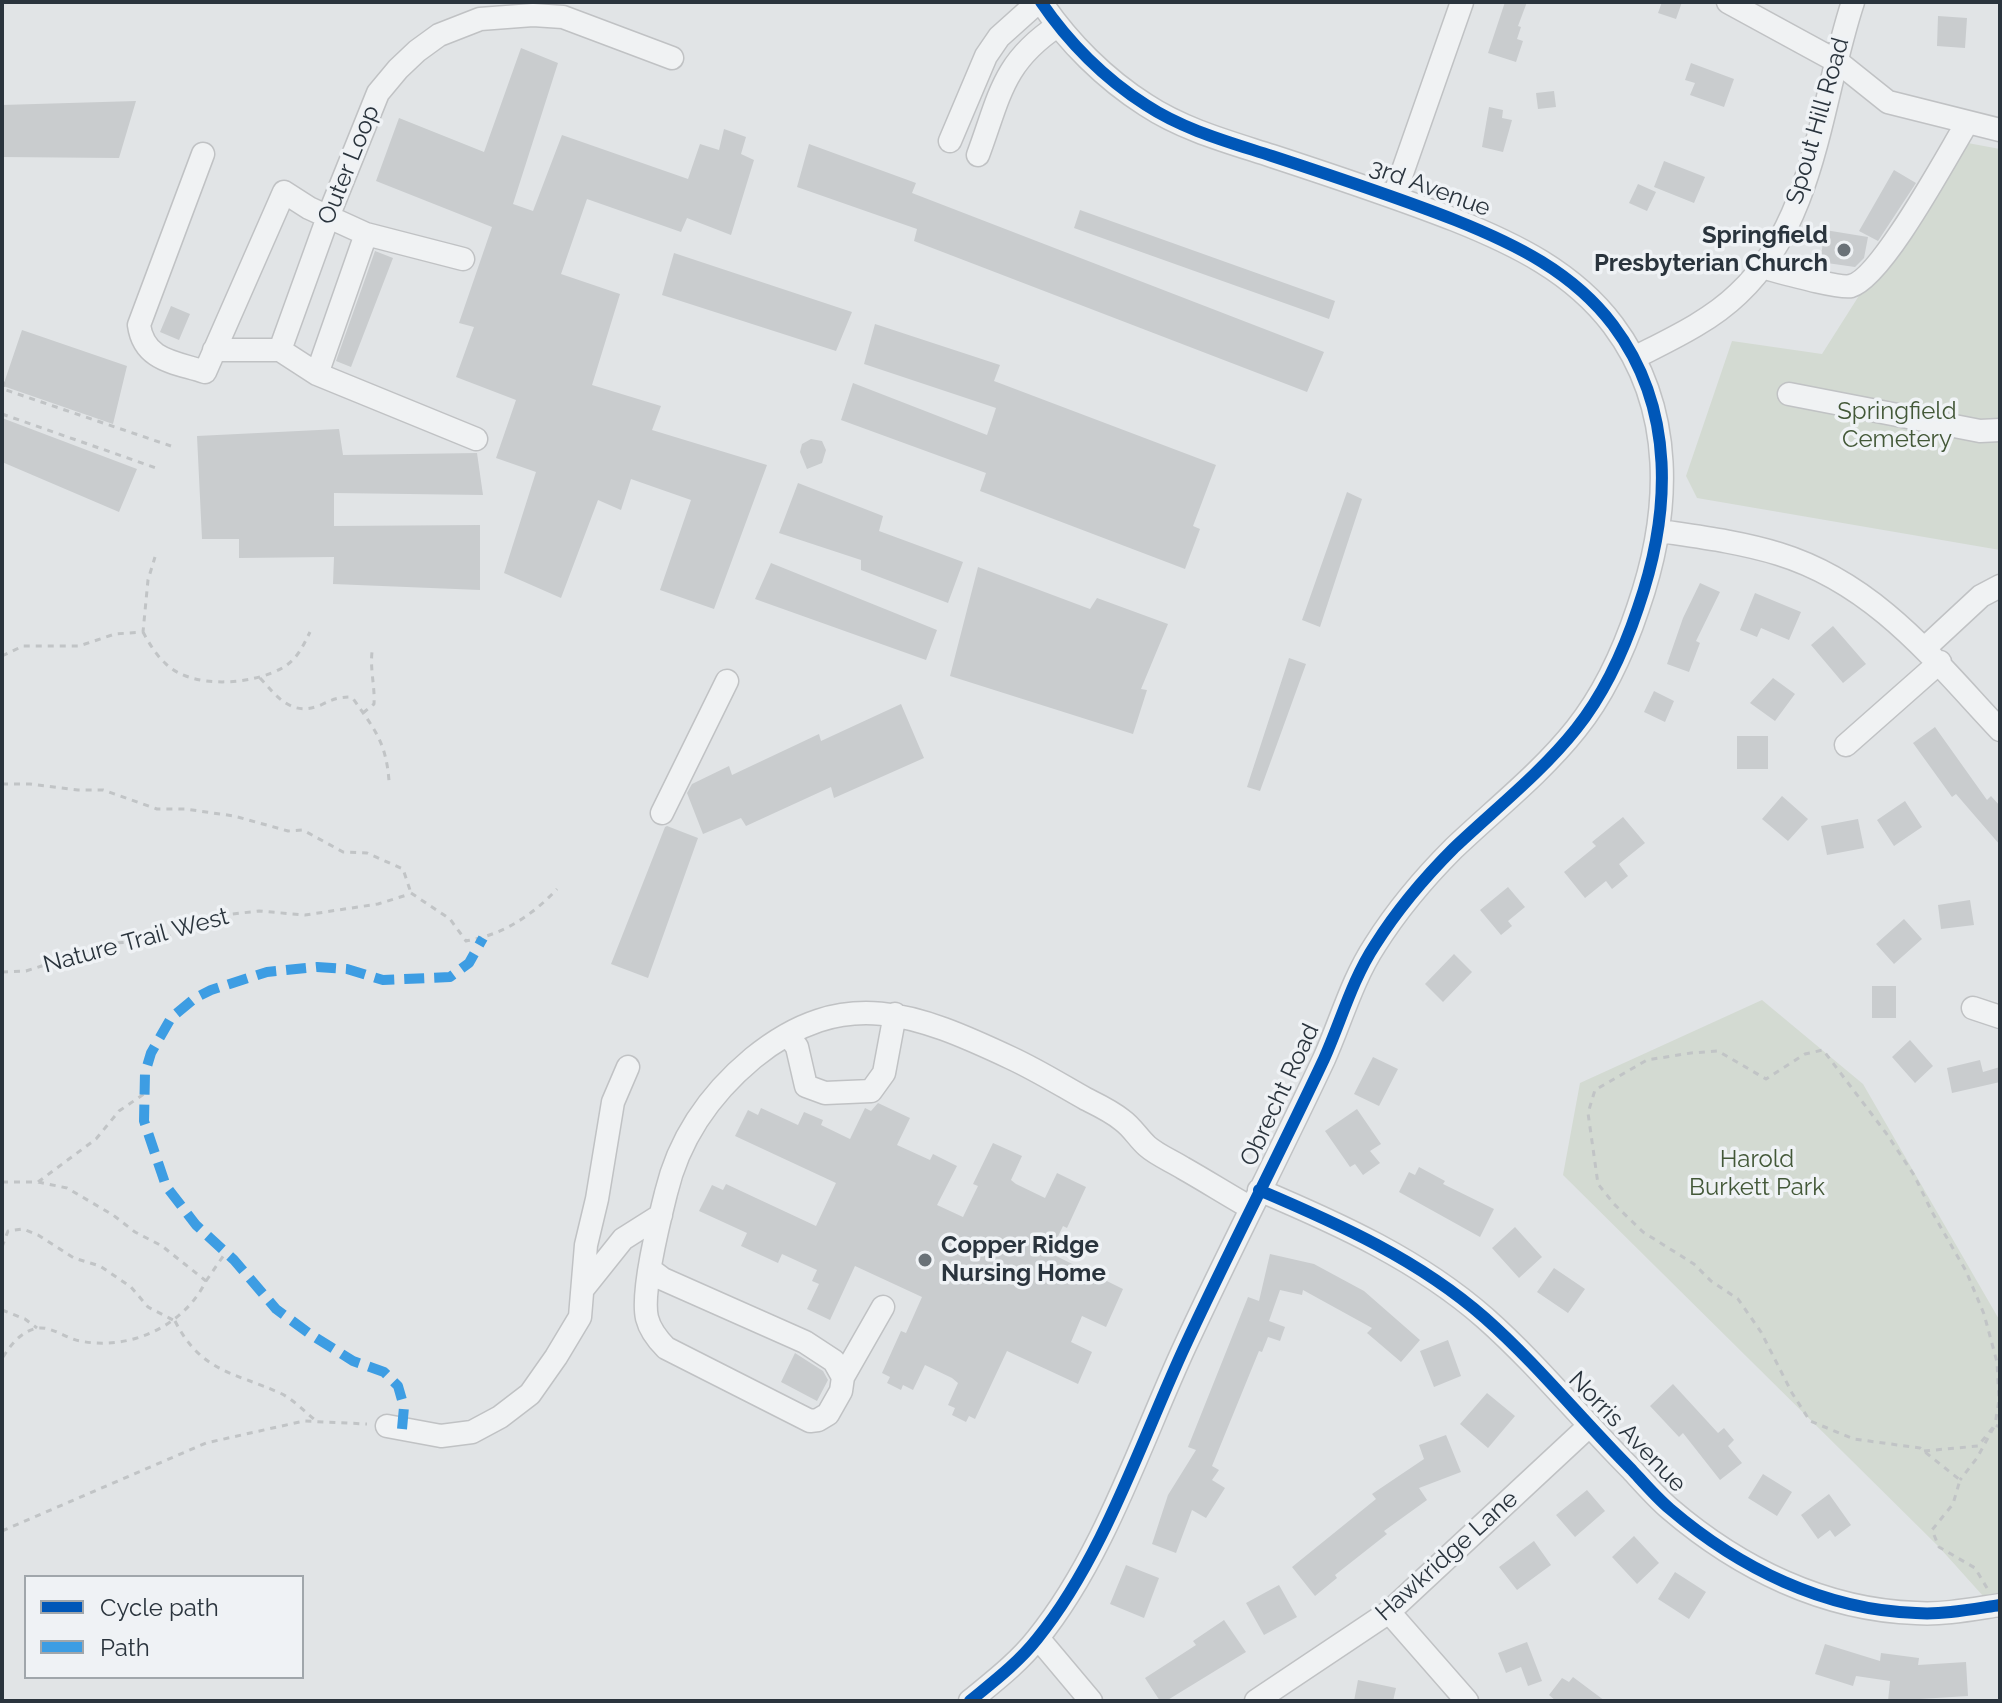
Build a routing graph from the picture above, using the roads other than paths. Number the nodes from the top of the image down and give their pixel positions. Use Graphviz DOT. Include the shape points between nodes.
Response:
graph roads {
  1 [pos="1039,2"];
  2 [pos="1462,2"];
  3 [pos="1729,2"];
  4 [pos="1853,2"];
  5 [pos="1057,26"];
  6 [pos="672,58"];
  7 [pos="1838,62"];
  8 [pos="1960,126"];
  9 [pos="2000,130"];
  10 [pos="950,141"];
  11 [pos="203,154"];
  12 [pos="978,155"];
  13 [pos="1394,196"];
  14 [pos="328,217"];
  15 [pos="366,234"];
  16 [pos="463,259"];
  17 [pos="1761,267"];
  18 [pos="214,350"];
  19 [pos="280,350"];
  20 [pos="1634,358"];
  21 [pos="317,374"];
  22 [pos="1789,394"];
  23 [pos="2000,430"];
  24 [pos="476,439"];
  25 [pos="1660,531"];
  26 [pos="2000,586"];
  27 [pos="1932,655"];
  28 [pos="727,681"];
  29 [pos="2000,730"];
  30 [pos="1846,745"];
  31 [pos="662,813"];
  32 [pos="1973,1008"];
  33 [pos="895,1014"];
  34 [pos="2000,1017"];
  35 [pos="788,1035"];
  36 [pos="628,1067"];
  37 [pos="1255,1199"];
  38 [pos="661,1215"];
  39 [pos="651,1270"];
  40 [pos="583,1289"];
  41 [pos="883,1307"];
  42 [pos="843,1377"];
  43 [pos="387,1426"];
  44 [pos="1589,1426"];
  45 [pos="1996,1606"];
  46 [pos="1389,1612"];
  47 [pos="1038,1638"];
  48 [pos="970,1701"];
  49 [pos="1091,1701"];
  50 [pos="1256,1701"];
  51 [pos="1467,1701"];
  1 -- 5 [label="street, 3rd Avenue"];
  1 -- 10 [label="street" via="999,37 986,56"];
  2 -- 13 [label="street"];
  3 -- 7 [label="street"];
  4 -- 7 [label="street, Spout Hill Road"];
  5 -- 12 [label="street" via="1033,42 1009,71"];
  5 -- 13 [label="street, 3rd Avenue" via="1116,83 1172,120"];
  6 -- 14 [label="street, Outer Loop" via="563,17 480,19 439,35 378,93"];
  7 -- 8 [label="street" via="1888,102"];
  7 -- 17 [label="street, Spout Hill Road" via="1794,208 1783,236"];
  8 -- 9 [label="street"];
  8 -- 17 [label="street" via="1906,224 1866,278 1849,287"];
  11 -- 18 [label="street" via="139,325 146,349 205,372"];
  13 -- 20 [label="street, 3rd Avenue" via="1508,241 1557,271 1599,308"];
  14 -- 15 [label="street"];
  14 -- 18 [label="street" via="284,192"];
  14 -- 19 [label="street, Outer Loop"];
  15 -- 16 [label="street"];
  15 -- 21 [label="street"];
  17 -- 20 [label="street, Spout Hill Road" via="1719,310"];
  18 -- 19 [label="street"];
  19 -- 21 [label="street"];
  20 -- 25 [label="street, 3rd Avenue" via="1659,433"];
  21 -- 24 [label="street"];
  22 -- 23 [label="street" via="1980,431"];
  25 -- 27 [label="street" via="1738,544 1821,571 1897,620"];
  25 -- 37 [label="street, Obrecht Road" via="1626,643 1604,686 1557,752 1431,871 1377,941"];
  26 -- 27 [label="street" via="1981,596"];
  27 -- 29 [label="street"];
  27 -- 30 [label="street"];
  28 -- 31 [label="street"];
  32 -- 34 [label="street"];
  33 -- 35 [label="street, Norris Avenue" via="846,1014"];
  33 -- 35 [label="street" via="884,1073 871,1091 825,1093 806,1086 797,1047"];
  33 -- 37 [label="street, Norris Avenue" via="958,1033 1039,1072 1124,1120 1148,1147"];
  35 -- 38 [label="street, Norris Avenue" via="736,1072 708,1103 669,1179"];
  36 -- 40 [label="street" via="613,1102 586,1245"];
  37 -- 44 [label="street, Norris Avenue" via="1333,1222 1448,1287 1529,1360"];
  37 -- 47 [label="street, Obrecht Road" via="1095,1547"];
  38 -- 39 [label="street, Norris Avenue"];
  38 -- 40 [label="street" via="623,1239"];
  39 -- 42 [label="street" via="805,1342 834,1361"];
  39 -- 42 [label="street, Norris Avenue" via="648,1320 666,1348 810,1421 828,1414"];
  40 -- 43 [label="street" via="580,1317 556,1357 530,1394 500,1417 472,1432 441,1436"];
  41 -- 42 [label="street, Norris Avenue"];
  44 -- 45 [label="street, Norris Avenue" via="1669,1508 1723,1550 1766,1574 1865,1608 1919,1614"];
  44 -- 46 [label="street, Hawkridge Lane"];
  46 -- 50 [label="street, Hawkridge Lane"];
  46 -- 51 [label="street"];
  47 -- 48 [label="street, Obrecht Road"];
  47 -- 49 [label="street"];
}
